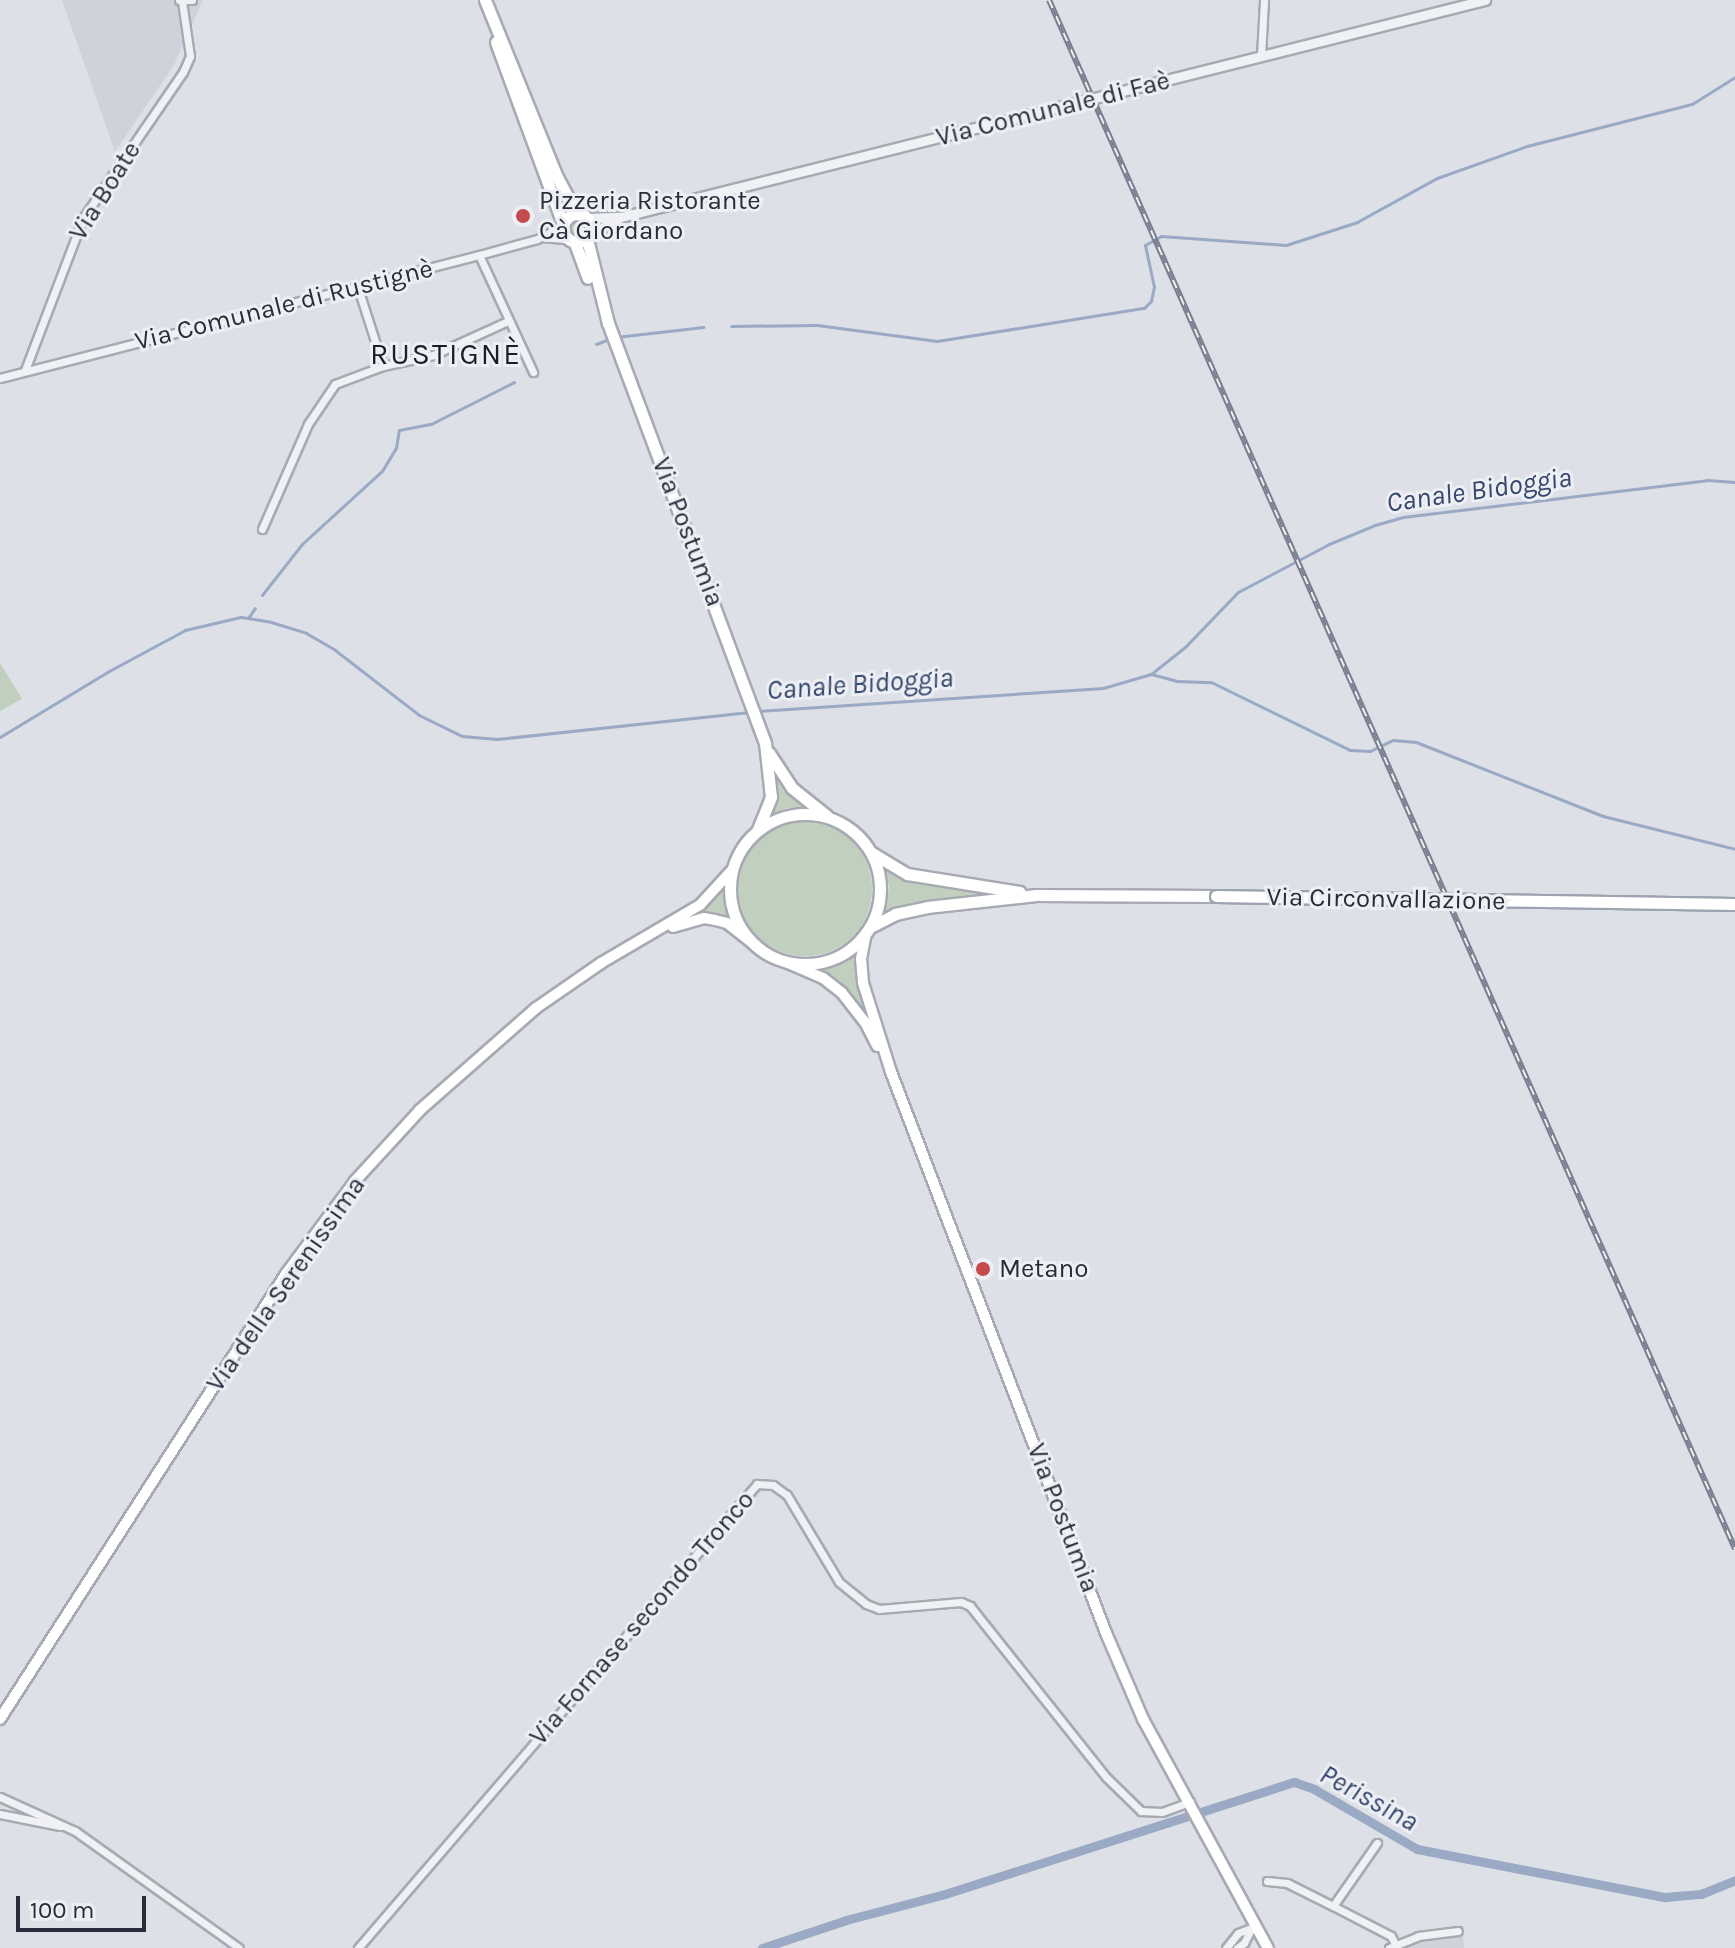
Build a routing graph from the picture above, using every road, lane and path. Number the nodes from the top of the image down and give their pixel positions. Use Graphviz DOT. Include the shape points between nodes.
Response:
graph roads {
  1 [pos="483,0"];
  2 [pos="1264,0"];
  3 [pos="1485,0"];
  4 [pos="185,1"];
  5 [pos="1261,56"];
  6 [pos="586,217"];
  7 [pos="621,217"];
  8 [pos="563,225"];
  9 [pos="542,237"];
  10 [pos="580,239"];
  11 [pos="479,255"];
  12 [pos="357,285"];
  13 [pos="508,321"];
  14 [pos="383,366"];
  15 [pos="25,370"];
  16 [pos="533,372"];
  17 [pos="0,378"];
  18 [pos="262,529"];
  19 [pos="765,743"];
  20 [pos="827,817"];
  21 [pos="758,830"];
  22 [pos="871,852"];
  23 [pos="732,870"];
  24 [pos="1036,895"];
  25 [pos="1735,904"];
  26 [pos="868,930"];
  27 [pos="659,931"];
  28 [pos="749,940"];
  29 [pos="783,961"];
  30 [pos="891,1072"];
  31 [pos="0,1719"];
  32 [pos="0,1797"];
  33 [pos="1190,1802"];
  34 [pos="0,1814"];
  35 [pos="62,1826"];
  36 [pos="1377,1843"];
  37 [pos="1267,1881"];
  38 [pos="1333,1906"];
  39 [pos="1253,1928"];
  40 [pos="1458,1931"];
  41 [pos="1392,1947"];
  42 [pos="239,1948"];
  43 [pos="358,1948"];
  44 [pos="1226,1948"];
  45 [pos="1237,1948"];
  46 [pos="1268,1948"];
  1 -- 6 [label="main road" via="556,175"];
  1 -- 8 [label="main road"];
  2 -- 5 [label="street"];
  3 -- 5 [label="street, Via Comunale di Faè"];
  4 -- 15 [label="street, Via Boate" via="190,56 83,218"];
  5 -- 7 [label="street, Via Comunale di Faè"];
  6 -- 7 [label="street, Via Comunale di Faè"];
  6 -- 8 [label="main road" via="572,215"];
  6 -- 10 [label="main road"];
  7 -- 10 [label="street, Via Comunale di Faè"];
  8 -- 9 [label="street, Via Comunale di Rustignè"];
  8 -- 10 [label="main road"];
  9 -- 10 [label="street, Via Comunale di Rustignè"];
  9 -- 11 [label="street, Via Comunale di Rustignè"];
  10 -- 19 [label="main road, Via Postumia"];
  11 -- 12 [label="street, Via Comunale di Rustignè"];
  11 -- 13 [label="street"];
  12 -- 14 [label="street"];
  12 -- 15 [label="street, Via Comunale di Rustignè"];
  13 -- 14 [label="street" via="433,355"];
  13 -- 16 [label="street"];
  14 -- 18 [label="street" via="340,381 328,391"];
  15 -- 17 [label="street, Via Comunale di Rustignè"];
  19 -- 20 [label="main road, Via Postumia" via="792,788"];
  19 -- 21 [label="main road, Via Postumia" via="771,797"];
  20 -- 21 [label="main road" via="782,817"];
  20 -- 22 [label="main road" via="857,834"];
  21 -- 23 [label="main road" via="744,844"];
  22 -- 24 [label="main road, Via Circonvallazione" via="907,874"];
  22 -- 26 [label="main road" via="880,885"];
  23 -- 27 [label="main road" via="707,899"];
  23 -- 28 [label="main road" via="731,905"];
  24 -- 25 [label="main road, Via Circonvallazione, bridge"];
  24 -- 26 [label="main road, Via Circonvallazione" via="927,907 895,914"];
  26 -- 29 [label="main road" via="827,961"];
  26 -- 30 [label="main road, Via Postumia" via="861,959 863,983"];
  27 -- 28 [label="main road" via="704,918 727,923"];
  27 -- 31 [label="main road, Via della Serenissima" via="536,1008 420,1110 355,1181 286,1274"];
  28 -- 29 [label="main road"];
  29 -- 30 [label="main road, Via Postumia" via="823,978 842,993 865,1022"];
  30 -- 33 [label="main road, Via Postumia" via="1106,1633 1143,1719"];
  32 -- 35 [label="street"];
  33 -- 39 [label="main road, Via Postumia"];
  33 -- 43 [label="street, Via Fornase secondo Tronco" via="1162,1812 1141,1811 1106,1777 970,1606 961,1602 879,1609 866,1604 839,1582 787,1495 773,1485 757,1484"];
  34 -- 35 [label="street"];
  35 -- 42 [label="street"];
  36 -- 38 [label="street"];
  37 -- 38 [label="street" via="1287,1883"];
  38 -- 41 [label="street" via="1391,1936"];
  39 -- 44 [label="street" via="1238,1933"];
  39 -- 45 [label="street"];
  39 -- 46 [label="main road, Via Postumia"];
  40 -- 41 [label="street" via="1418,1936"];
}
